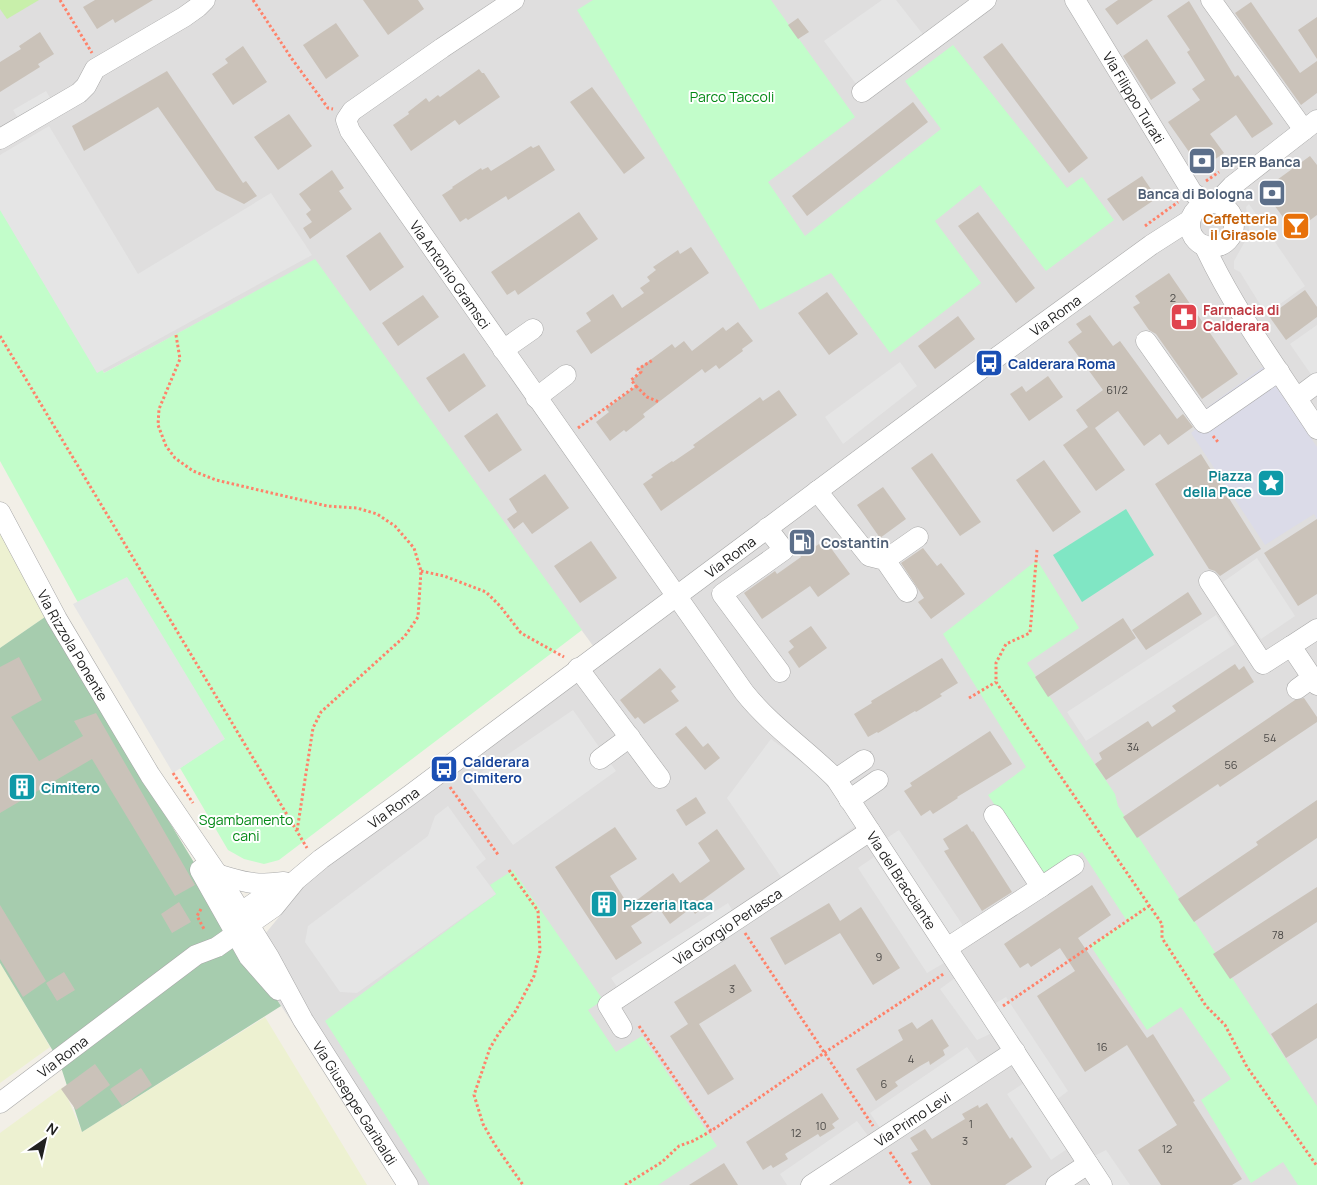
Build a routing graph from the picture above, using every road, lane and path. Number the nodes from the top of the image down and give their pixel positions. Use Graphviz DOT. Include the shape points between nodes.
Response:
graph roads {
  1 [pos="60,0"];
  2 [pos="205,0"];
  3 [pos="253,0"];
  4 [pos="514,0"];
  5 [pos="986,0"];
  6 [pos="1075,0"];
  7 [pos="1211,0"];
  8 [pos="99,66"];
  9 [pos="862,92"];
  10 [pos="352,112"];
  11 [pos="1310,125"];
  12 [pos="0,139"];
  13 [pos="1231,175"];
  14 [pos="1205,204"];
  15 [pos="1164,235"];
  16 [pos="1227,241"];
  17 [pos="1200,243"];
  18 [pos="1222,279"];
  19 [pos="533,329"];
  20 [pos="176,335"];
  21 [pos="0,336"];
  22 [pos="1146,341"];
  23 [pos="503,350"];
  24 [pos="653,360"];
  25 [pos="1279,371"];
  26 [pos="566,375"];
  27 [pos="1317,383"];
  28 [pos="636,386"];
  29 [pos="536,398"];
  30 [pos="1297,398"];
  31 [pos="658,402"];
  32 [pos="575,430"];
  33 [pos="1317,430"];
  34 [pos="817,491"];
  35 [pos="0,512"];
  36 [pos="767,528"];
  37 [pos="918,537"];
  38 [pos="1037,550"];
  39 [pos="885,560"];
  40 [pos="421,571"];
  41 [pos="705,574"];
  42 [pos="1209,581"];
  43 [pos="907,592"];
  44 [pos="722,594"];
  45 [pos="677,596"];
  46 [pos="1317,629"];
  47 [pos="1291,646"];
  48 [pos="571,663"];
  49 [pos="780,672"];
  50 [pos="996,682"];
  51 [pos="1309,684"];
  52 [pos="969,698"];
  53 [pos="630,737"];
  54 [pos="600,759"];
  55 [pos="864,760"];
  56 [pos="150,776"];
  57 [pos="660,778"];
  58 [pos="836,779"];
  59 [pos="878,780"];
  60 [pos="449,786"];
  61 [pos="849,800"];
  62 [pos="994,815"];
  63 [pos="297,831"];
  64 [pos="870,831"];
  65 [pos="307,848"];
  66 [pos="499,856"];
  67 [pos="1074,865"];
  68 [pos="509,870"];
  69 [pos="217,874"];
  70 [pos="296,880"];
  71 [pos="1041,887"];
  72 [pos="1149,906"];
  73 [pos="736,920"];
  74 [pos="238,923"];
  75 [pos="947,948"];
  76 [pos="196,955"];
  77 [pos="250,957"];
  78 [pos="958,965"];
  79 [pos="991,1014"];
  80 [pos="303,1020"];
  81 [pos="622,1028"];
  82 [pos="1015,1051"];
  83 [pos="824,1053"];
  84 [pos="0,1103"];
  85 [pos="711,1131"];
  86 [pos="881,1138"];
  87 [pos="1088,1164"];
  88 [pos="1317,1166"];
  89 [pos="408,1185"];
  90 [pos="523,1185"];
  91 [pos="625,1185"];
  92 [pos="811,1185"];
  93 [pos="912,1185"];
  94 [pos="1056,1185"];
  95 [pos="1102,1185"];
  1 -- 8 [label="path"];
  2 -- 8 [label="street" via="184,17"];
  3 -- 10 [label="path" via="328,108"];
  4 -- 10 [label="street"];
  5 -- 9 [label="street"];
  6 -- 14 [label="street, Via Filippo Turati"];
  7 -- 11 [label="street"];
  8 -- 12 [label="street" via="83,90"];
  10 -- 23 [label="street, Via Antonio Gramsci" via="346,120 350,131"];
  11 -- 13 [label="street"];
  13 -- 14 [label="path"];
  13 -- 14 [label="street" via="1232,197"];
  14 -- 15 [label="street, Via Roma"];
  14 -- 16 [label="street" via="1234,224"];
  14 -- 17 [label="street" via="1190,227 1192,235"];
  15 -- 17 [label="street"];
  15 -- 34 [label="street, Via Roma"];
  16 -- 17 [label="street" via="1216,246"];
  16 -- 18 [label="street" via="1222,257"];
  17 -- 18 [label="street"];
  18 -- 25 [label="street"];
  19 -- 23 [label="street"];
  20 -- 40 [label="path" via="180,359 159,409 158,425 166,446 175,458 193,471 216,480 327,506 357,508 377,514 395,526 414,548"];
  21 -- 63 [label="path"];
  22 -- 25 [label="street" via="1204,423"];
  23 -- 29 [label="street, Via Antonio Gramsci"];
  24 -- 28 [label="path" via="638,369 641,372 631,380"];
  25 -- 30 [label="street"];
  26 -- 29 [label="street"];
  27 -- 30 [label="street"];
  28 -- 31 [label="path"];
  28 -- 32 [label="path"];
  29 -- 45 [label="street, Via Antonio Gramsci"];
  30 -- 33 [label="street"];
  34 -- 36 [label="street, Via Roma"];
  34 -- 39 [label="street" via="869,556"];
  35 -- 56 [label="street, Via Rizzola Ponente" via="57,619"];
  36 -- 41 [label="street, Via Roma"];
  36 -- 44 [label="street" via="784,550"];
  37 -- 39 [label="street"];
  38 -- 50 [label="path" via="1030,633 1006,644 996,663"];
  39 -- 43 [label="street"];
  40 -- 48 [label="path" via="486,592 520,634"];
  40 -- 63 [label="path" via="418,617 406,636 321,712 314,728"];
  41 -- 44 [label="street"];
  41 -- 45 [label="street, Via Roma"];
  42 -- 47 [label="street" via="1263,664"];
  44 -- 49 [label="street"];
  45 -- 48 [label="street, Via Roma"];
  45 -- 58 [label="street, Via del Bracciante" via="755,707"];
  46 -- 47 [label="street"];
  47 -- 51 [label="street"];
  48 -- 53 [label="street"];
  48 -- 70 [label="street, Via Roma"];
  50 -- 52 [label="path"];
  50 -- 72 [label="path"];
  53 -- 54 [label="street"];
  53 -- 57 [label="street"];
  55 -- 58 [label="street"];
  56 -- 69 [label="street, Via Rizzola Ponente"];
  56 -- 74 [label="street, Via Rizzola Ponente"];
  58 -- 61 [label="street, Via del Bracciante"];
  59 -- 61 [label="street"];
  60 -- 66 [label="path"];
  61 -- 64 [label="street, Via del Bracciante"];
  62 -- 71 [label="street"];
  63 -- 65 [label="path"];
  64 -- 73 [label="street, Via Giorgio Perlasca"];
  64 -- 75 [label="street, Via del Bracciante"];
  67 -- 71 [label="street"];
  68 -- 90 [label="path" via="538,911 540,951 534,976 515,1012 490,1048 474,1095 483,1124"];
  69 -- 70 [label="street, Via Roma" via="265,885"];
  69 -- 74 [label="street, Via Rizzola Ponente"];
  70 -- 74 [label="street, Via Roma" via="274,907"];
  71 -- 75 [label="street"];
  72 -- 79 [label="path"];
  72 -- 88 [label="path" via="1162,924 1162,938 1206,1006 1225,1026 1247,1066"];
  73 -- 81 [label="street, Via Giorgio Perlasca" via="608,1005"];
  73 -- 83 [label="path"];
  74 -- 76 [label="street, Via Roma" via="217,946"];
  74 -- 77 [label="street, Via Giuseppe Garibaldi"];
  74 -- 80 [label="street, Via Giuseppe Garibaldi" via="269,957"];
  75 -- 78 [label="street, Via del Bracciante"];
  76 -- 77 [label="street" via="236,952"];
  76 -- 84 [label="street, Via Roma"];
  77 -- 80 [label="street, Via Giuseppe Garibaldi"];
  78 -- 79 [label="street, Via del Bracciante"];
  78 -- 83 [label="path"];
  79 -- 82 [label="street, Via del Bracciante"];
  80 -- 89 [label="street, Via Giuseppe Garibaldi"];
  81 -- 85 [label="path" via="637,1022"];
  82 -- 86 [label="street, Via Primo Levi"];
  82 -- 87 [label="street, Via del Bracciante"];
  83 -- 85 [label="path"];
  83 -- 86 [label="path"];
  85 -- 91 [label="path" via="678,1146 662,1162"];
  86 -- 92 [label="street, Via Primo Levi"];
  86 -- 93 [label="path"];
  87 -- 94 [label="street"];
  87 -- 95 [label="street, Via del Bracciante"];
}
